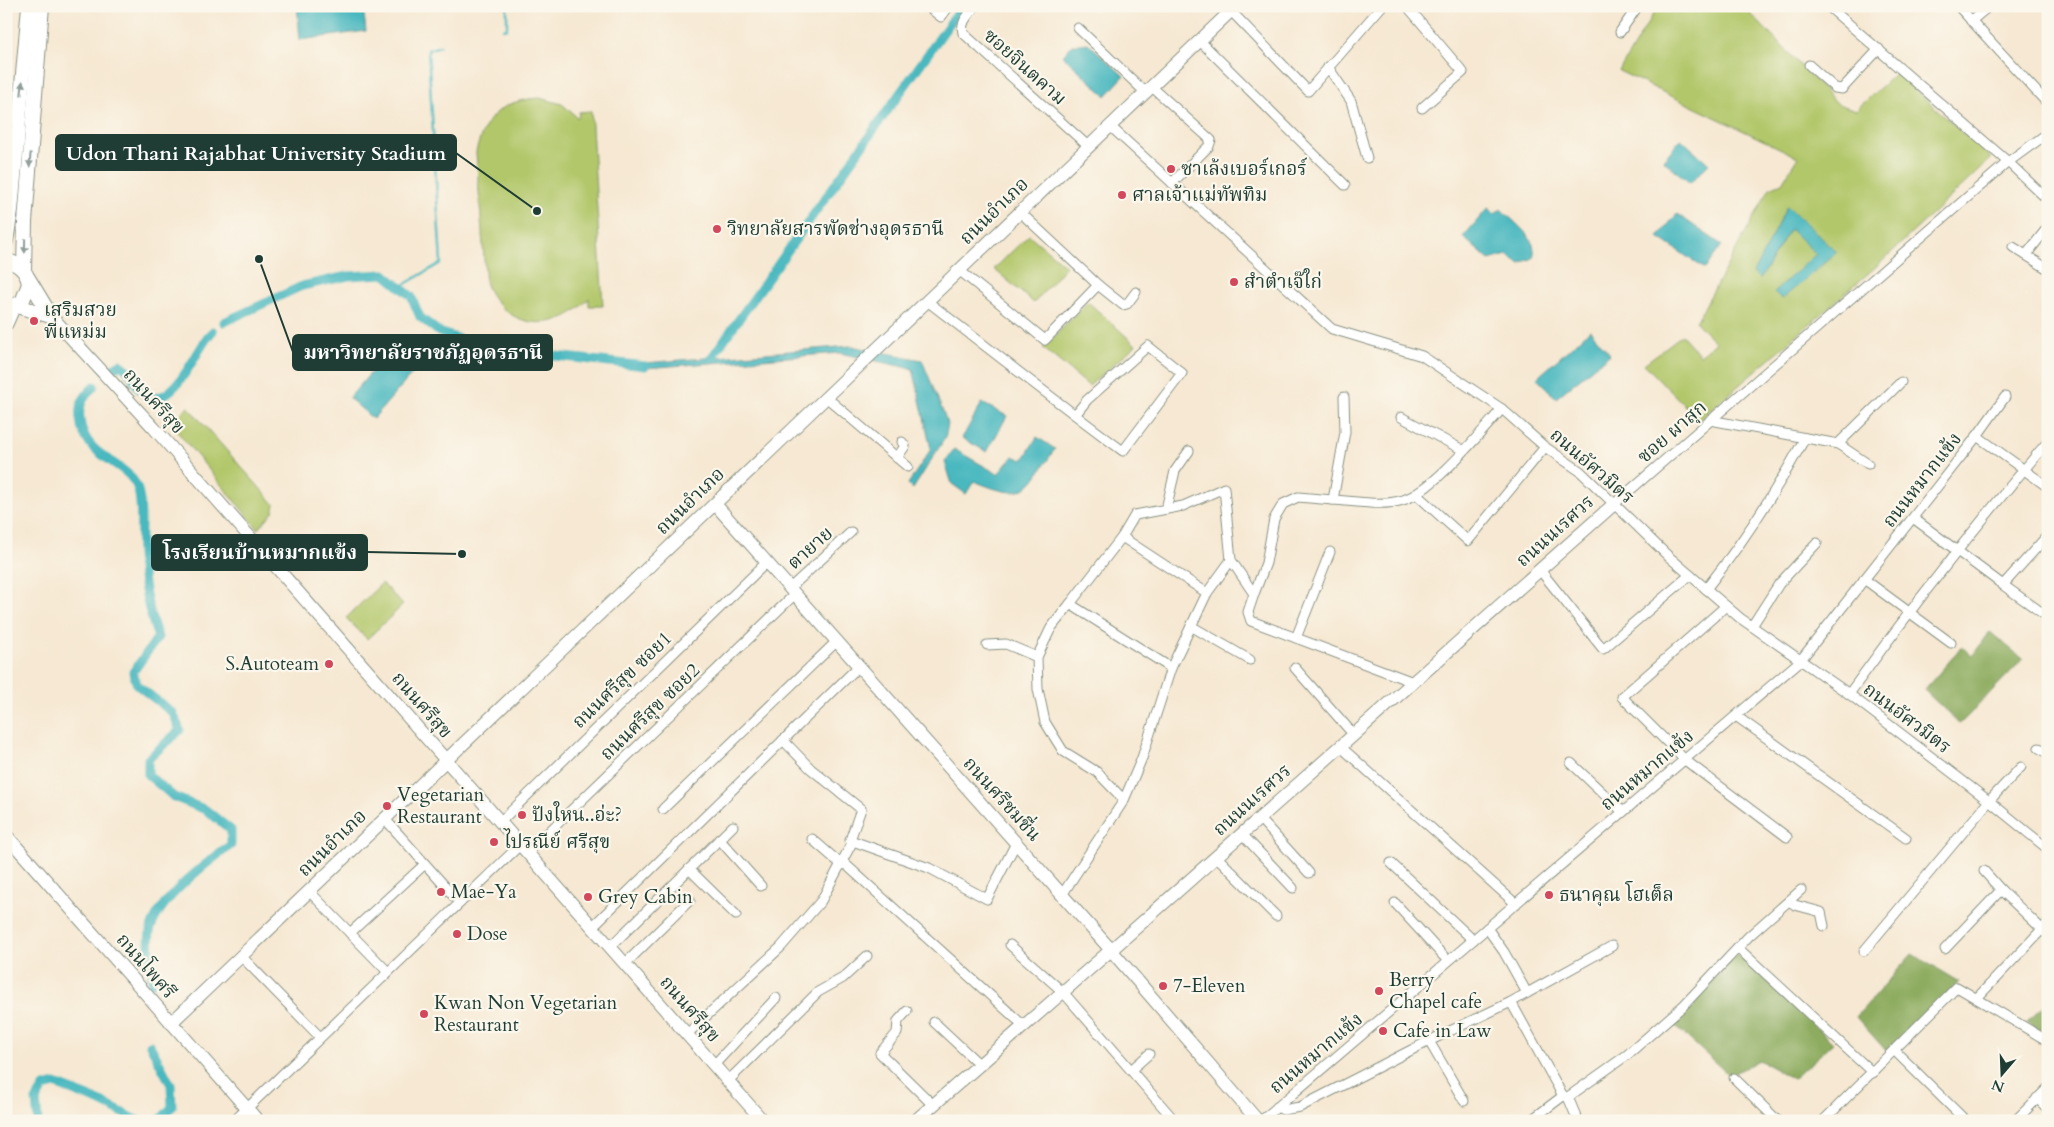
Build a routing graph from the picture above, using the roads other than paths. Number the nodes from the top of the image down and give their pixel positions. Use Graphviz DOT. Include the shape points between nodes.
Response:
graph roads {
  1 [pos="29,6"];
  2 [pos="42,6"];
  3 [pos="927,6"];
  4 [pos="949,6"];
  5 [pos="975,6"];
  6 [pos="1382,6"];
  7 [pos="1407,6"];
  8 [pos="1638,6"];
  9 [pos="1828,6"];
  10 [pos="1958,6"];
  11 [pos="1989,6"];
  12 [pos="1234,8"];
  13 [pos="1971,21"];
  14 [pos="1078,28"];
  15 [pos="1620,32"];
  16 [pos="1200,41"];
  17 [pos="1879,50"];
  18 [pos="1809,64"];
  19 [pos="1328,67"];
  20 [pos="1149,90"];
  21 [pos="2048,104"];
  22 [pos="1422,108"];
  23 [pos="1110,126"];
  24 [pos="2048,133"];
  25 [pos="1089,147"];
  26 [pos="1367,158"];
  27 [pos="2008,162"];
  28 [pos="1172,183"];
  29 [pos="1345,185"];
  30 [pos="2048,200"];
  31 [pos="1020,212"];
  32 [pos="2048,227"];
  33 [pos="6,241"];
  34 [pos="2013,247"];
  35 [pos="2026,255"];
  36 [pos="6,261"];
  37 [pos="2048,269"];
  38 [pos="959,270"];
  39 [pos="26,274"];
  40 [pos="1098,285"];
  41 [pos="1136,292"];
  42 [pos="927,301"];
  43 [pos="12,307"];
  44 [pos="51,316"];
  45 [pos="6,322"];
  46 [pos="1901,382"];
  47 [pos="826,397"];
  48 [pos="1344,397"];
  49 [pos="2004,398"];
  50 [pos="1502,409"];
  51 [pos="1075,415"];
  52 [pos="1401,417"];
  53 [pos="1710,420"];
  54 [pos="1977,436"];
  55 [pos="1805,438"];
  56 [pos="902,442"];
  57 [pos="1838,444"];
  58 [pos="2048,446"];
  59 [pos="1545,447"];
  60 [pos="1463,450"];
  61 [pos="1189,451"];
  62 [pos="897,458"];
  63 [pos="1868,464"];
  64 [pos="908,467"];
  65 [pos="2024,469"];
  66 [pos="2048,487"];
  67 [pos="1416,494"];
  68 [pos="1333,500"];
  69 [pos="715,504"];
  70 [pos="1613,505"];
  71 [pos="1166,509"];
  72 [pos="1913,518"];
  73 [pos="851,532"];
  74 [pos="2048,535"];
  75 [pos="1122,537"];
  76 [pos="1817,543"];
  77 [pos="1958,551"];
  78 [pos="1330,552"];
  79 [pos="1231,560"];
  80 [pos="766,562"];
  81 [pos="1540,570"];
  82 [pos="1690,576"];
  83 [pos="1864,579"];
  84 [pos="2003,585"];
  85 [pos="1706,589"];
  86 [pos="792,591"];
  87 [pos="1207,593"];
  88 [pos="1254,594"];
  89 [pos="1070,604"];
  90 [pos="1726,606"];
  91 [pos="1908,612"];
  92 [pos="2048,617"];
  93 [pos="1191,626"];
  94 [pos="1752,626"];
  95 [pos="1296,638"];
  96 [pos="837,642"];
  97 [pos="1952,643"];
  98 [pos="987,645"];
  99 [pos="1037,657"];
  100 [pos="1250,660"];
  101 [pos="1800,661"];
  102 [pos="859,666"];
  103 [pos="1172,668"];
  104 [pos="1295,668"];
  105 [pos="1413,682"];
  106 [pos="1849,694"];
  107 [pos="1736,716"];
  108 [pos="1354,735"];
  109 [pos="783,740"];
  110 [pos="1341,746"];
  111 [pos="2039,748"];
  112 [pos="2048,753"];
  113 [pos="1685,760"];
  114 [pos="446,761"];
  115 [pos="1571,763"];
  116 [pos="2021,767"];
  117 [pos="1124,800"];
  118 [pos="1989,801"];
  119 [pos="664,809"];
  120 [pos="1623,812"];
  121 [pos="385,819"];
  122 [pos="1260,819"];
  123 [pos="500,822"];
  124 [pos="733,826"];
  125 [pos="1242,834"];
  126 [pos="6,835"];
  127 [pos="1787,837"];
  128 [pos="1906,838"];
  129 [pos="719,839"];
  130 [pos="812,839"];
  131 [pos="853,841"];
  132 [pos="1016,843"];
  133 [pos="524,849"];
  134 [pos="2048,849"];
  135 [pos="1216,857"];
  136 [pos="843,863"];
  137 [pos="1392,863"];
  138 [pos="425,864"];
  139 [pos="689,869"];
  140 [pos="1984,871"];
  141 [pos="1309,873"];
  142 [pos="761,886"];
  143 [pos="1293,888"];
  144 [pos="1801,890"];
  145 [pos="2000,890"];
  146 [pos="309,892"];
  147 [pos="1062,895"];
  148 [pos="690,900"];
  149 [pos="1789,900"];
  150 [pos="460,903"];
  151 [pos="1395,903"];
  152 [pos="1516,904"];
  153 [pos="736,916"];
  154 [pos="1276,916"];
  155 [pos="592,926"];
  156 [pos="1824,926"];
  157 [pos="1487,928"];
  158 [pos="2046,929"];
  159 [pos="350,933"];
  160 [pos="1473,940"];
  161 [pos="1010,945"];
  162 [pos="1612,946"];
  163 [pos="610,947"];
  164 [pos="1738,948"];
  165 [pos="1945,949"];
  166 [pos="1111,950"];
  167 [pos="1864,951"];
  168 [pos="241,956"];
  169 [pos="867,956"];
  170 [pos="1448,961"];
  171 [pos="625,964"];
  172 [pos="388,972"];
  173 [pos="1063,992"];
  174 [pos="1528,993"];
  175 [pos="776,998"];
  176 [pos="1978,998"];
  177 [pos="1511,1002"];
  178 [pos="907,1011"];
  179 [pos="934,1022"];
  180 [pos="171,1023"];
  181 [pos="1024,1026"];
  182 [pos="687,1034"];
  183 [pos="320,1037"];
  184 [pos="1429,1041"];
  185 [pos="2048,1041"];
  186 [pos="1895,1051"];
  187 [pos="1149,1054"];
  188 [pos="979,1064"];
  189 [pos="714,1065"];
  190 [pos="1131,1070"];
  191 [pos="1873,1073"];
  192 [pos="1734,1078"];
  193 [pos="728,1081"];
  194 [pos="2048,1088"];
  195 [pos="1566,1096"];
  196 [pos="2037,1098"];
  197 [pos="1464,1101"];
  198 [pos="933,1105"];
  199 [pos="246,1108"];
  200 [pos="1277,1108"];
  201 [pos="2048,1109"];
  202 [pos="234,1121"];
  203 [pos="258,1121"];
  204 [pos="763,1121"];
  205 [pos="915,1121"];
  206 [pos="1175,1121"];
  207 [pos="1260,1121"];
  208 [pos="1530,1121"];
  209 [pos="1578,1121"];
  210 [pos="1778,1121"];
  211 [pos="1823,1121"];
  212 [pos="1966,1121"];
  213 [pos="2015,1121"];
  33 -- 1 [label="main road, one-way"];
  2 -- 39 [label="main road, one-way" via="25,222"];
  3 -- 4 [label="street" via="941,18"];
  5 -- 25 [label="street, ซอยจินตคาม" via="961,27 963,33"];
  6 -- 19 [label="street"];
  7 -- 22 [label="street" via="1463,72"];
  8 -- 15 [label="street"];
  9 -- 17 [label="street"];
  10 -- 13 [label="street"];
  11 -- 13 [label="street"];
  12 -- 16 [label="street, ถนนอำเภอ"];
  12 -- 19 [label="street" via="1308,91"];
  13 -- 21 [label="street"];
  14 -- 20 [label="street"];
  16 -- 20 [label="street, ถนนอำเภอ"];
  16 -- 29 [label="street"];
  17 -- 18 [label="street" via="1842,89 1835,88"];
  17 -- 27 [label="street"];
  19 -- 26 [label="street" via="1351,101"];
  20 -- 23 [label="street, ถนนอำเภอ"];
  20 -- 28 [label="street" via="1211,140 1209,146"];
  23 -- 25 [label="street, ถนนอำเภอ"];
  23 -- 28 [label="street, ถนนอัศวมิตร"];
  24 -- 27 [label="street, ซอย ผาสุก"];
  25 -- 31 [label="street, ถนนอำเภอ"];
  27 -- 30 [label="street"];
  27 -- 53 [label="street, ซอย ผาสุก"];
  28 -- 50 [label="street, ถนนอัศวมิตร" via="1332,329 1422,356"];
  31 -- 38 [label="street, ถนนอำเภอ"];
  31 -- 40 [label="street"];
  32 -- 35 [label="street"];
  34 -- 35 [label="street"];
  35 -- 37 [label="street"];
  36 -- 39 [label="main road" via="18,265"];
  38 -- 40 [label="street" via="1045,340"];
  38 -- 42 [label="street, ถนนอำเภอ"];
  39 -- 43 [label="main road" via="28,291"];
  39 -- 44 [label="main road"];
  40 -- 41 [label="street" via="1123,305"];
  42 -- 47 [label="street, ถนนอำเภอ"];
  42 -- 51 [label="street"];
  43 -- 44 [label="main road" via="36,309"];
  43 -- 45 [label="main road"];
  44 -- 114 [label="street, ถนนศรีสุข" via="154,428"];
  46 -- 57 [label="street"];
  47 -- 62 [label="street"];
  47 -- 69 [label="street, ถนนอำเภอ"];
  48 -- 68 [label="street" via="1345,432"];
  49 -- 54 [label="street, ถนนหมากแข้ง"];
  50 -- 59 [label="street, ถนนอัศวมิตร"];
  50 -- 60 [label="street"];
  51 -- 51 [label="street" via="1123,451 1182,373 1148,346 1087,400"];
  52 -- 60 [label="street"];
  53 -- 55 [label="street"];
  53 -- 70 [label="street, ซอย ผาสุก"];
  54 -- 65 [label="street"];
  54 -- 72 [label="street, ถนนหมากแข้ง"];
  55 -- 57 [label="street"];
  55 -- 85 [label="street" via="1756,522"];
  56 -- 62 [label="street" via="904,450"];
  57 -- 63 [label="street"];
  58 -- 65 [label="street" via="2045,444"];
  59 -- 67 [label="street" via="1468,542"];
  59 -- 70 [label="street, ถนนอัศวมิตร" via="1580,471"];
  60 -- 67 [label="street"];
  61 -- 71 [label="street" via="1175,471"];
  62 -- 64 [label="street"];
  65 -- 66 [label="street"];
  65 -- 77 [label="street"];
  67 -- 68 [label="street" via="1402,501"];
  68 -- 88 [label="street" via="1298,497 1283,504 1274,519 1266,564"];
  69 -- 80 [label="street, ถนนศรีชมชื่น"];
  69 -- 114 [label="street, ถนนอำเภอ"];
  70 -- 81 [label="street, ถนนนเรศวร"];
  70 -- 82 [label="street, ถนนอัศวมิตร"];
  71 -- 75 [label="street" via="1135,515"];
  71 -- 79 [label="street" via="1183,506 1224,488"];
  72 -- 77 [label="street"];
  72 -- 83 [label="street, ถนนหมากแข้ง"];
  73 -- 86 [label="street, ตายาย"];
  74 -- 84 [label="street"];
  75 -- 87 [label="street"];
  75 -- 89 [label="street"];
  76 -- 94 [label="street" via="1779,584"];
  77 -- 84 [label="street"];
  77 -- 91 [label="street"];
  78 -- 95 [label="street"];
  79 -- 87 [label="street"];
  79 -- 88 [label="street"];
  80 -- 86 [label="street, ถนนศรีชมชื่น"];
  80 -- 123 [label="street, ถนนศรีสุข ซอย1"];
  81 -- 82 [label="street" via="1603,649"];
  81 -- 105 [label="street, ถนนนเรศวร"];
  82 -- 85 [label="street, ถนนอัศวมิตร"];
  83 -- 91 [label="street"];
  83 -- 101 [label="street, ถนนหมากแข้ง"];
  84 -- 92 [label="street"];
  85 -- 90 [label="street, ถนนอัศวมิตร"];
  86 -- 96 [label="street, ถนนศรีชมชื่น"];
  86 -- 133 [label="street, ถนนศรีสุข ซอย2"];
  87 -- 93 [label="street"];
  88 -- 95 [label="street" via="1248,612 1251,621"];
  89 -- 99 [label="street" via="1051,628"];
  89 -- 103 [label="street"];
  90 -- 94 [label="street, ถนนอัศวมิตร"];
  90 -- 113 [label="street" via="1622,697"];
  91 -- 97 [label="street"];
  91 -- 106 [label="street"];
  93 -- 100 [label="street"];
  93 -- 103 [label="street"];
  94 -- 101 [label="street, ถนนอัศวมิตร"];
  95 -- 105 [label="street"];
  96 -- 102 [label="street, ถนนศรีชมชื่น"];
  96 -- 119 [label="street"];
  98 -- 99 [label="street" via="1006,644"];
  99 -- 117 [label="street" via="1038,689 1046,722 1063,752 1098,772"];
  101 -- 106 [label="street, ถนนอัศวมิตร"];
  101 -- 107 [label="street, ถนนหมากแข้ง"];
  102 -- 109 [label="street"];
  102 -- 132 [label="street, ถนนศรีชมชื่น"];
  103 -- 117 [label="street" via="1142,758"];
  104 -- 108 [label="street"];
  105 -- 108 [label="street, ถนนนเรศวร"];
  106 -- 118 [label="street, ถนนอัศวมิตร"];
  107 -- 113 [label="street, ถนนหมากแข้ง"];
  107 -- 128 [label="street"];
  108 -- 110 [label="street, ถนนนเรศวร"];
  109 -- 131 [label="street" via="811,768 862,809 850,840"];
  109 -- 155 [label="street"];
  110 -- 122 [label="street, ถนนนเรศวร"];
  110 -- 152 [label="street"];
  111 -- 112 [label="street"];
  113 -- 120 [label="street, ถนนหมากแข้ง"];
  113 -- 127 [label="street"];
  114 -- 121 [label="street, ถนนอำเภอ"];
  114 -- 123 [label="street, ถนนศรีสุข"];
  115 -- 120 [label="street"];
  116 -- 118 [label="street"];
  117 -- 147 [label="street"];
  118 -- 134 [label="street, ถนนอัศวมิตร"];
  118 -- 167 [label="street"];
  120 -- 152 [label="street, ถนนหมากแข้ง"];
  121 -- 138 [label="street"];
  121 -- 146 [label="street, ถนนอำเภอ"];
  122 -- 125 [label="street, ถนนนเรศวร"];
  122 -- 141 [label="street"];
  123 -- 133 [label="street, ถนนศรีสุข"];
  124 -- 129 [label="street"];
  125 -- 135 [label="street, ถนนนเรศวร"];
  125 -- 143 [label="street"];
  126 -- 180 [label="street, ถนนโพศรี"];
  129 -- 139 [label="street"];
  129 -- 142 [label="street"];
  130 -- 136 [label="street"];
  131 -- 132 [label="street" via="929,868 987,899"];
  131 -- 136 [label="street"];
  132 -- 147 [label="street, ถนนศรีชมชื่น"];
  133 -- 150 [label="street, ถนนศรีสุข ซอย2"];
  133 -- 155 [label="street, ถนนศรีสุข"];
  135 -- 154 [label="street"];
  135 -- 166 [label="street, ถนนนเรศวร"];
  136 -- 181 [label="street"];
  136 -- 182 [label="street" via="821,900 781,947"];
  137 -- 160 [label="street"];
  138 -- 150 [label="street"];
  138 -- 159 [label="street"];
  139 -- 153 [label="street"];
  139 -- 163 [label="street"];
  140 -- 145 [label="street"];
  144 -- 149 [label="street"];
  145 -- 158 [label="street"];
  145 -- 165 [label="street"];
  146 -- 159 [label="street"];
  146 -- 168 [label="street, ถนนอำเภอ"];
  147 -- 166 [label="street, ถนนศรีชมชื่น"];
  148 -- 171 [label="street"];
  149 -- 156 [label="street" via="1795,906 1821,912"];
  149 -- 164 [label="street"];
  150 -- 172 [label="street, ถนนศรีสุข ซอย2"];
  151 -- 170 [label="street"];
  152 -- 157 [label="street, ถนนหมากแข้ง"];
  155 -- 163 [label="street, ถนนศรีสุข"];
  157 -- 160 [label="street, ถนนหมากแข้ง"];
  157 -- 174 [label="street"];
  158 -- 176 [label="street"];
  159 -- 172 [label="street"];
  160 -- 170 [label="street, ถนนหมากแข้ง"];
  161 -- 173 [label="street"];
  162 -- 174 [label="street"];
  163 -- 171 [label="street, ถนนศรีสุข"];
  164 -- 191 [label="street"];
  164 -- 195 [label="street" via="1683,1006 1627,1055"];
  166 -- 173 [label="street, ถนนนเรศวร"];
  166 -- 207 [label="street, ถนนศรีชมชื่น"];
  168 -- 180 [label="street, ถนนอำเภอ"];
  168 -- 183 [label="street"];
  169 -- 193 [label="street" via="843,978 818,992"];
  170 -- 200 [label="street, ถนนหมากแข้ง"];
  171 -- 182 [label="street, ถนนศรีสุข"];
  172 -- 183 [label="street, ถนนศรีสุข ซอย2"];
  173 -- 181 [label="street, ถนนนเรศวร"];
  173 -- 190 [label="street"];
  174 -- 177 [label="street"];
  175 -- 189 [label="street"];
  176 -- 185 [label="street"];
  176 -- 186 [label="street" via="1957,987"];
  177 -- 184 [label="street"];
  177 -- 195 [label="street"];
  178 -- 198 [label="street" via="898,1021 897,1033 880,1054"];
  179 -- 188 [label="street"];
  180 -- 199 [label="street, ถนนโพศรี"];
  181 -- 188 [label="street, ถนนนเรศวร"];
  182 -- 189 [label="street, ถนนศรีสุข"];
  183 -- 199 [label="street, ถนนศรีสุข ซอย2"];
  184 -- 197 [label="street"];
  184 -- 200 [label="street" via="1300,1107"];
  186 -- 191 [label="street"];
  186 -- 212 [label="street"];
  187 -- 190 [label="street"];
  188 -- 198 [label="street, ถนนนเรศวร"];
  189 -- 193 [label="street, ถนนศรีสุข"];
  190 -- 206 [label="street"];
  191 -- 211 [label="street"];
  192 -- 210 [label="street"];
  193 -- 204 [label="street, ถนนศรีสุข"];
  194 -- 196 [label="street"];
  195 -- 208 [label="street"];
  195 -- 209 [label="street"];
  196 -- 201 [label="street"];
  196 -- 213 [label="street"];
  198 -- 205 [label="street, ถนนนเรศวร"];
  199 -- 202 [label="street, ถนนศรีสุข ซอย2"];
  199 -- 203 [label="street, ถนนโพศรี"];
  200 -- 207 [label="street, ถนนหมากแข้ง"];
}
